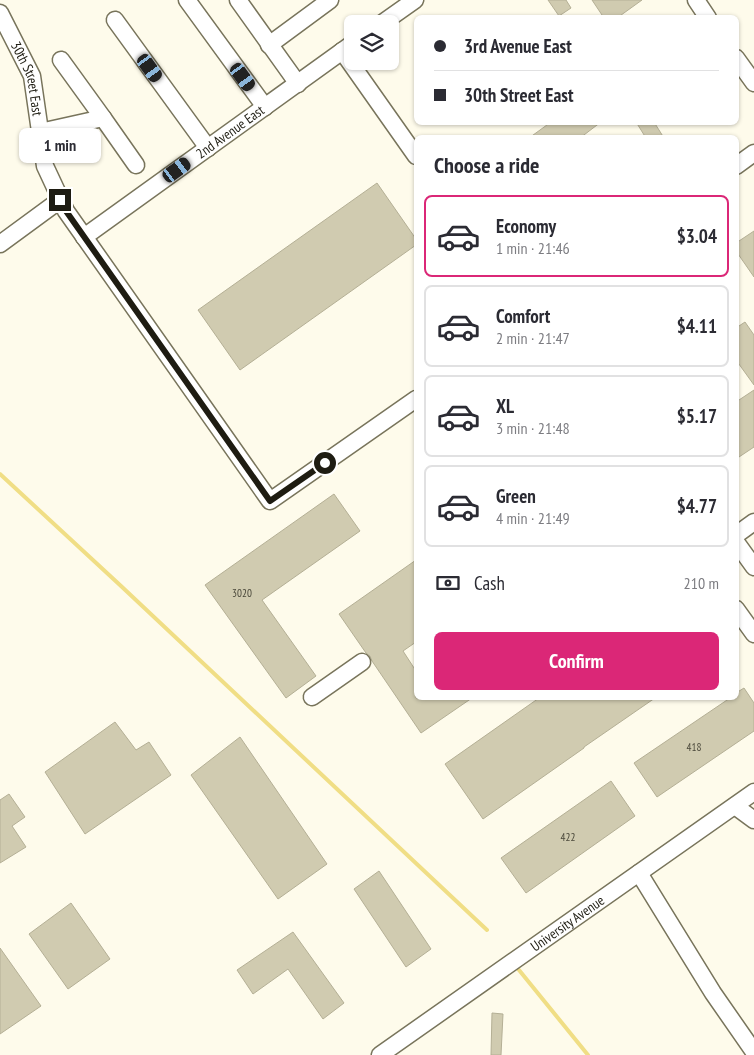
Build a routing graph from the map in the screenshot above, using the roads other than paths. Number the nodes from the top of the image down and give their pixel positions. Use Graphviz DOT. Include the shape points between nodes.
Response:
graph roads {
  1 [pos="187,0"];
  2 [pos="238,0"];
  3 [pos="330,0"];
  4 [pos="415,0"];
  5 [pos="696,0"];
  6 [pos="0,13"];
  7 [pos="394,15"];
  8 [pos="706,15"];
  9 [pos="115,20"];
  10 [pos="269,45"];
  11 [pos="344,50"];
  12 [pos="61,60"];
  13 [pos="739,62"];
  14 [pos="361,70"];
  15 [pos="298,84"];
  16 [pos="754,84"];
  17 [pos="265,108"];
  18 [pos="103,118"];
  19 [pos="40,132"];
  20 [pos="208,148"];
  21 [pos="414,153"];
  22 [pos="754,153"];
  23 [pos="739,164"];
  24 [pos="136,165"];
  25 [pos="60,200"];
  26 [pos="84,237"];
  27 [pos="0,244"];
  28 [pos="414,400"];
  29 [pos="754,522"];
  30 [pos="739,533"];
  31 [pos="739,546"];
  32 [pos="754,567"];
  33 [pos="744,613"];
  34 [pos="754,634"];
  35 [pos="362,662"];
  36 [pos="312,697"];
  37 [pos="754,792"];
  38 [pos="735,806"];
  39 [pos="754,820"];
  40 [pos="639,873"];
  41 [pos="754,1052"];
  42 [pos="380,1055"];
  1 -- 17 [label="street"];
  2 -- 10 [label="street"];
  3 -- 10 [label="street"];
  4 -- 7 [label="street"];
  5 -- 8 [label="street"];
  6 -- 19 [label="street, 30th Street East" via="32,76"];
  9 -- 20 [label="street"];
  10 -- 15 [label="street"];
  11 -- 15 [label="street, 2nd Avenue East"];
  12 -- 18 [label="street"];
  13 -- 16 [label="street"];
  14 -- 21 [label="street"];
  15 -- 17 [label="street, 2nd Avenue East"];
  17 -- 20 [label="street, 2nd Avenue East"];
  18 -- 19 [label="street"];
  18 -- 24 [label="street"];
  19 -- 25 [label="street, 30th Street East" via="45,166"];
  20 -- 26 [label="street, 2nd Avenue East"];
  22 -- 23 [label="street"];
  25 -- 26 [label="street, 30th Street East"];
  25 -- 27 [label="street"];
  26 -- 28 [label="street, 30th Street East" via="270,501"];
  29 -- 30 [label="street"];
  31 -- 32 [label="street"];
  33 -- 34 [label="street"];
  35 -- 36 [label="street"];
  37 -- 38 [label="street, University Avenue"];
  38 -- 39 [label="street"];
  38 -- 40 [label="street, University Avenue"];
  40 -- 41 [label="street" via="713,993"];
  40 -- 42 [label="street, University Avenue"];
}
